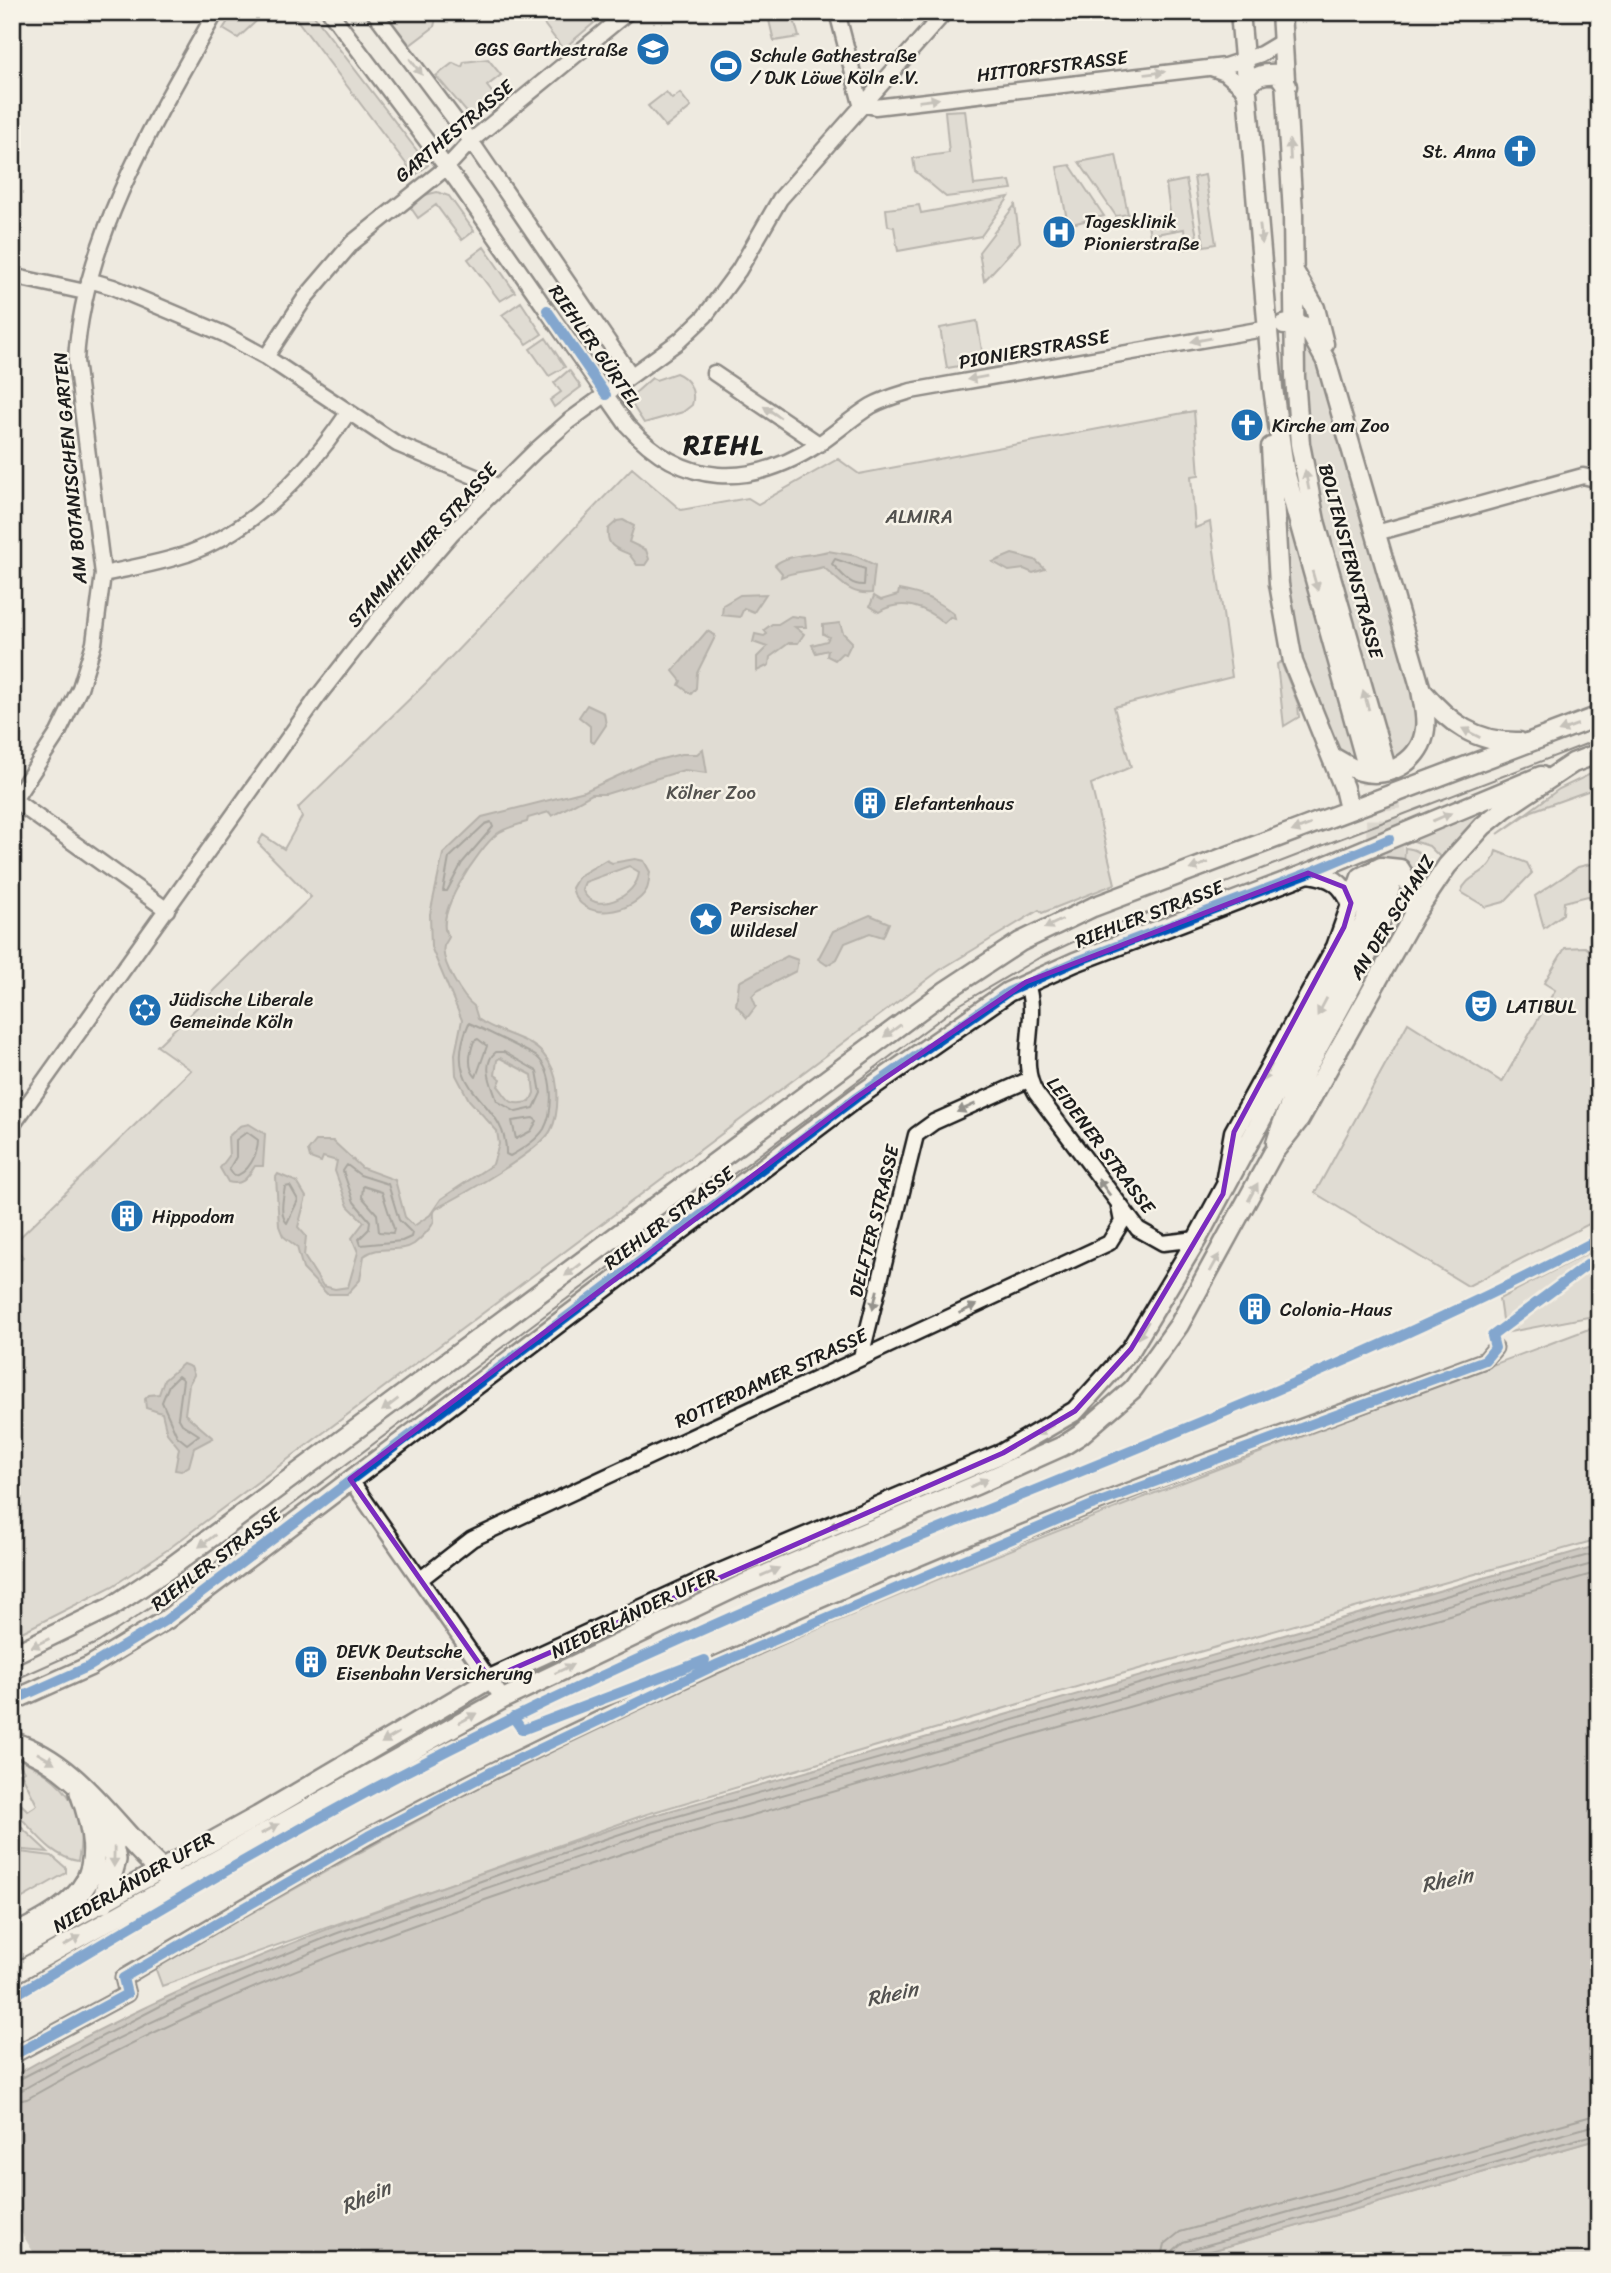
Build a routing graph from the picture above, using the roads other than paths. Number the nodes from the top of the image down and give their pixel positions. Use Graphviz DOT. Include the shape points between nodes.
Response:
graph roads {
  1 [pos="216,12"];
  2 [pos="330,12"];
  3 [pos="374,12"];
  4 [pos="628,12"];
  5 [pos="837,12"];
  6 [pos="945,12"];
  7 [pos="1240,12"];
  8 [pos="1281,12"];
  9 [pos="1283,41"];
  10 [pos="1244,58"];
  11 [pos="1210,67"];
  12 [pos="885,80"];
  13 [pos="1287,86"];
  14 [pos="1245,90"];
  15 [pos="899,103"];
  16 [pos="861,104"];
  17 [pos="471,141"];
  18 [pos="447,167"];
  19 [pos="1293,269"];
  20 [pos="12,276"];
  21 [pos="87,286"];
  22 [pos="1292,323"];
  23 [pos="1269,328"];
  24 [pos="266,357"];
  25 [pos="1326,361"];
  26 [pos="631,375"];
  27 [pos="719,377"];
  28 [pos="1273,388"];
  29 [pos="606,395"];
  30 [pos="348,413"];
  31 [pos="819,444"];
  32 [pos="1599,480"];
  33 [pos="497,486"];
  34 [pos="1376,533"];
  35 [pos="103,574"];
  36 [pos="1421,690"];
  37 [pos="1599,716"];
  38 [pos="1536,739"];
  39 [pos="1599,753"];
  40 [pos="1331,756"];
  41 [pos="1573,763"];
  42 [pos="13,801"];
  43 [pos="1349,809"];
  44 [pos="1308,873"];
  45 [pos="1351,903"];
  46 [pos="167,910"];
  47 [pos="1414,915"];
  48 [pos="1026,982"];
  49 [pos="1028,1080"];
  50 [pos="12,1126"];
  51 [pos="1273,1153"];
  52 [pos="1223,1194"];
  53 [pos="1119,1208"];
  54 [pos="1197,1239"];
  55 [pos="1179,1272"];
  56 [pos="1197,1295"];
  57 [pos="1495,1348"];
  58 [pos="861,1357"];
  59 [pos="1098,1388"];
  60 [pos="1133,1389"];
  61 [pos="350,1479"];
  62 [pos="422,1578"];
  63 [pos="12,1655"];
  64 [pos="491,1679"];
  65 [pos="503,1699"];
  66 [pos="12,1701"];
  67 [pos="12,1743"];
  68 [pos="76,1780"];
  69 [pos="105,1811"];
  70 [pos="167,1876"];
  71 [pos="103,1902"];
  72 [pos="12,1937"];
  73 [pos="12,1952"];
  74 [pos="12,1975"];
  75 [pos="12,2056"];
  1 -- 21 [label="street, AM BOTANISCHEN GARTEN" via="130,174"];
  2 -- 18 [label="street, RIEHLER GÜRTEL"];
  3 -- 17 [label="street, RIEHLER GÜRTEL, one-way"];
  4 -- 17 [label="street, GARTHESTRASSE"];
  5 -- 16 [label="street"];
  6 -- 12 [label="street, STAMMHEIMER STRASSE"];
  7 -- 10 [label="main road, BOLTENSTERNSTRASSE"];
  8 -- 9 [label="main road, BOLTENSTERNSTRASSE"];
  9 -- 10 [label="street, HITTORFSTRASSE"];
  9 -- 13 [label="main road, BOLTENSTERNSTRASSE"];
  10 -- 11 [label="street, HITTORFSTRASSE"];
  10 -- 14 [label="main road, BOLTENSTERNSTRASSE"];
  11 -- 14 [label="street"];
  15 -- 11 [label="street, HITTORFSTRASSE, one-way"];
  12 -- 15 [label="street"];
  12 -- 16 [label="street, STAMMHEIMER STRASSE"];
  13 -- 14 [label="main road" via="1278,74 1263,73"];
  19 -- 13 [label="main road, BOLTENSTERNSTRASSE, one-way"];
  14 -- 23 [label="main road, BOLTENSTERNSTRASSE, one-way"];
  15 -- 16 [label="street, HITTORFSTRASSE"];
  16 -- 26 [label="street, STAMMHEIMER STRASSE" via="780,200 739,270 705,316"];
  17 -- 18 [label="street, GARTHESTRASSE"];
  17 -- 26 [label="street, RIEHLER GÜRTEL"];
  18 -- 24 [label="street, GARTHESTRASSE" via="352,243 306,298"];
  18 -- 29 [label="street, RIEHLER GÜRTEL"];
  19 -- 22 [label="main road, BOLTENSTERNSTRASSE"];
  19 -- 25 [label="main road" via="1315,308"];
  20 -- 21 [label="street"];
  21 -- 24 [label="street" via="113,287"];
  21 -- 35 [label="street, AM BOTANISCHEN GARTEN" via="76,361"];
  22 -- 23 [label="main road"];
  22 -- 25 [label="main road, BOLTENSTERNSTRASSE" via="1307,327"];
  28 -- 22 [label="main road, BOLTENSTERNSTRASSE, one-way" via="1291,495 1376,766 1306,477"];
  23 -- 28 [label="main road, BOLTENSTERNSTRASSE"];
  23 -- 31 [label="street, PIONIERSTRASSE, one-way" via="911,391 872,405"];
  24 -- 30 [label="street"];
  25 -- 34 [label="main road, BOLTENSTERNSTRASSE"];
  26 -- 29 [label="street, STAMMHEIMER STRASSE"];
  31 -- 27 [label="street, one-way"];
  28 -- 40 [label="main road, BOLTENSTERNSTRASSE" via="1271,454 1285,623 1301,688"];
  29 -- 31 [label="street, RIEHLER GÜRTEL" via="626,425 652,448 688,469 713,477 762,471"];
  29 -- 33 [label="street, STAMMHEIMER STRASSE" via="563,426"];
  30 -- 33 [label="street" via="412,452"];
  30 -- 35 [label="street" via="310,464 255,515 188,553"];
  32 -- 34 [label="street, BOLTENSTERNSTRASSE" via="1583,476"];
  33 -- 46 [label="street, STAMMHEIMER STRASSE" via="319,695"];
  34 -- 36 [label="main road, BOLTENSTERNSTRASSE"];
  35 -- 42 [label="street, AM BOTANISCHEN GARTEN" via="94,643 80,688 58,733"];
  38 -- 36 [label="main road, one-way" via="1481,738 1442,716"];
  36 -- 40 [label="main road, BOLTENSTERNSTRASSE" via="1426,726 1423,740 1404,765 1375,774"];
  37 -- 38 [label="main road, one-way"];
  38 -- 43 [label="main road, RIEHLER STRASSE"];
  39 -- 41 [label="main road, AN DER SCHANZ"];
  40 -- 43 [label="main road, BOLTENSTERNSTRASSE"];
  44 -- 41 [label="main road, RIEHLER STRASSE, one-way"];
  41 -- 47 [label="main road, AN DER SCHANZ" via="1483,826 1447,866"];
  42 -- 46 [label="street"];
  43 -- 63 [label="main road, RIEHLER STRASSE, one-way" via="1094,907 1020,942 936,999 167,1570 111,1607"];
  44 -- 45 [label="main road" via="1334,880 1344,887"];
  44 -- 48 [label="main road, RIEHLER STRASSE"];
  45 -- 47 [label="main road, AN DER SCHANZ" via="1361,877 1370,870 1391,867 1407,877"];
  45 -- 52 [label="main road, AN DER SCHANZ, one-way" via="1336,947 1234,1132"];
  46 -- 50 [label="street, STAMMHEIMER STRASSE"];
  47 -- 51 [label="main road, AN DER SCHANZ" via="1299,1120"];
  48 -- 49 [label="street, LEIDENER STRASSE" via="1032,1010"];
  48 -- 61 [label="main road, RIEHLER STRASSE" via="857,1097"];
  53 -- 49 [label="street, LEIDENER STRASSE, one-way"];
  49 -- 58 [label="street, DELFTER STRASSE, one-way" via="934,1122 916,1135"];
  51 -- 52 [label="main road, AN DER SCHANZ, one-way" via="1285,1112 1374,944 1384,878 1348,958"];
  56 -- 51 [label="main road, AN DER SCHANZ, one-way"];
  52 -- 54 [label="main road, AN DER SCHANZ"];
  53 -- 54 [label="street, LEIDENER STRASSE" via="1138,1229 1163,1243"];
  58 -- 53 [label="street, ROTTERDAMER STRASSE, one-way" via="1109,1243 1122,1223"];
  54 -- 55 [label="main road, AN DER SCHANZ"];
  55 -- 56 [label="main road" via="1174,1295 1188,1302"];
  55 -- 59 [label="main road, AN DER SCHANZ, one-way" via="1131,1349"];
  56 -- 60 [label="main road, AN DER SCHANZ"];
  57 -- 75 [label="street" via="1485,1360 1092,1505 947,1565 718,1664 494,1770 368,1836 122,1978 127,1994"];
  58 -- 62 [label="street, ROTTERDAMER STRASSE" via="472,1539"];
  59 -- 64 [label="main road, NIEDERLÄNDER UFER, one-way" via="1075,1411 1003,1453 723,1572"];
  65 -- 60 [label="main road, NIEDERLÄNDER UFER, one-way" via="739,1586 1063,1446"];
  61 -- 62 [label="street"];
  61 -- 66 [label="main road, RIEHLER STRASSE" via="166,1620 90,1665"];
  62 -- 64 [label="street"];
  64 -- 65 [label="street"];
  64 -- 70 [label="main road, NIEDERLÄNDER UFER, one-way" via="258,1816"];
  70 -- 65 [label="main road, NIEDERLÄNDER UFER, one-way"];
  67 -- 68 [label="highway, one-way" via="42,1755"];
  68 -- 69 [label="highway"];
  68 -- 72 [label="highway" via="95,1838 93,1868 73,1901"];
  69 -- 70 [label="highway"];
  69 -- 71 [label="highway, one-way" via="115,1860"];
  70 -- 71 [label="main road, NIEDERLÄNDER UFER"];
  74 -- 70 [label="main road, NIEDERLÄNDER UFER, one-way"];
  71 -- 73 [label="main road, NIEDERLÄNDER UFER"];
}
